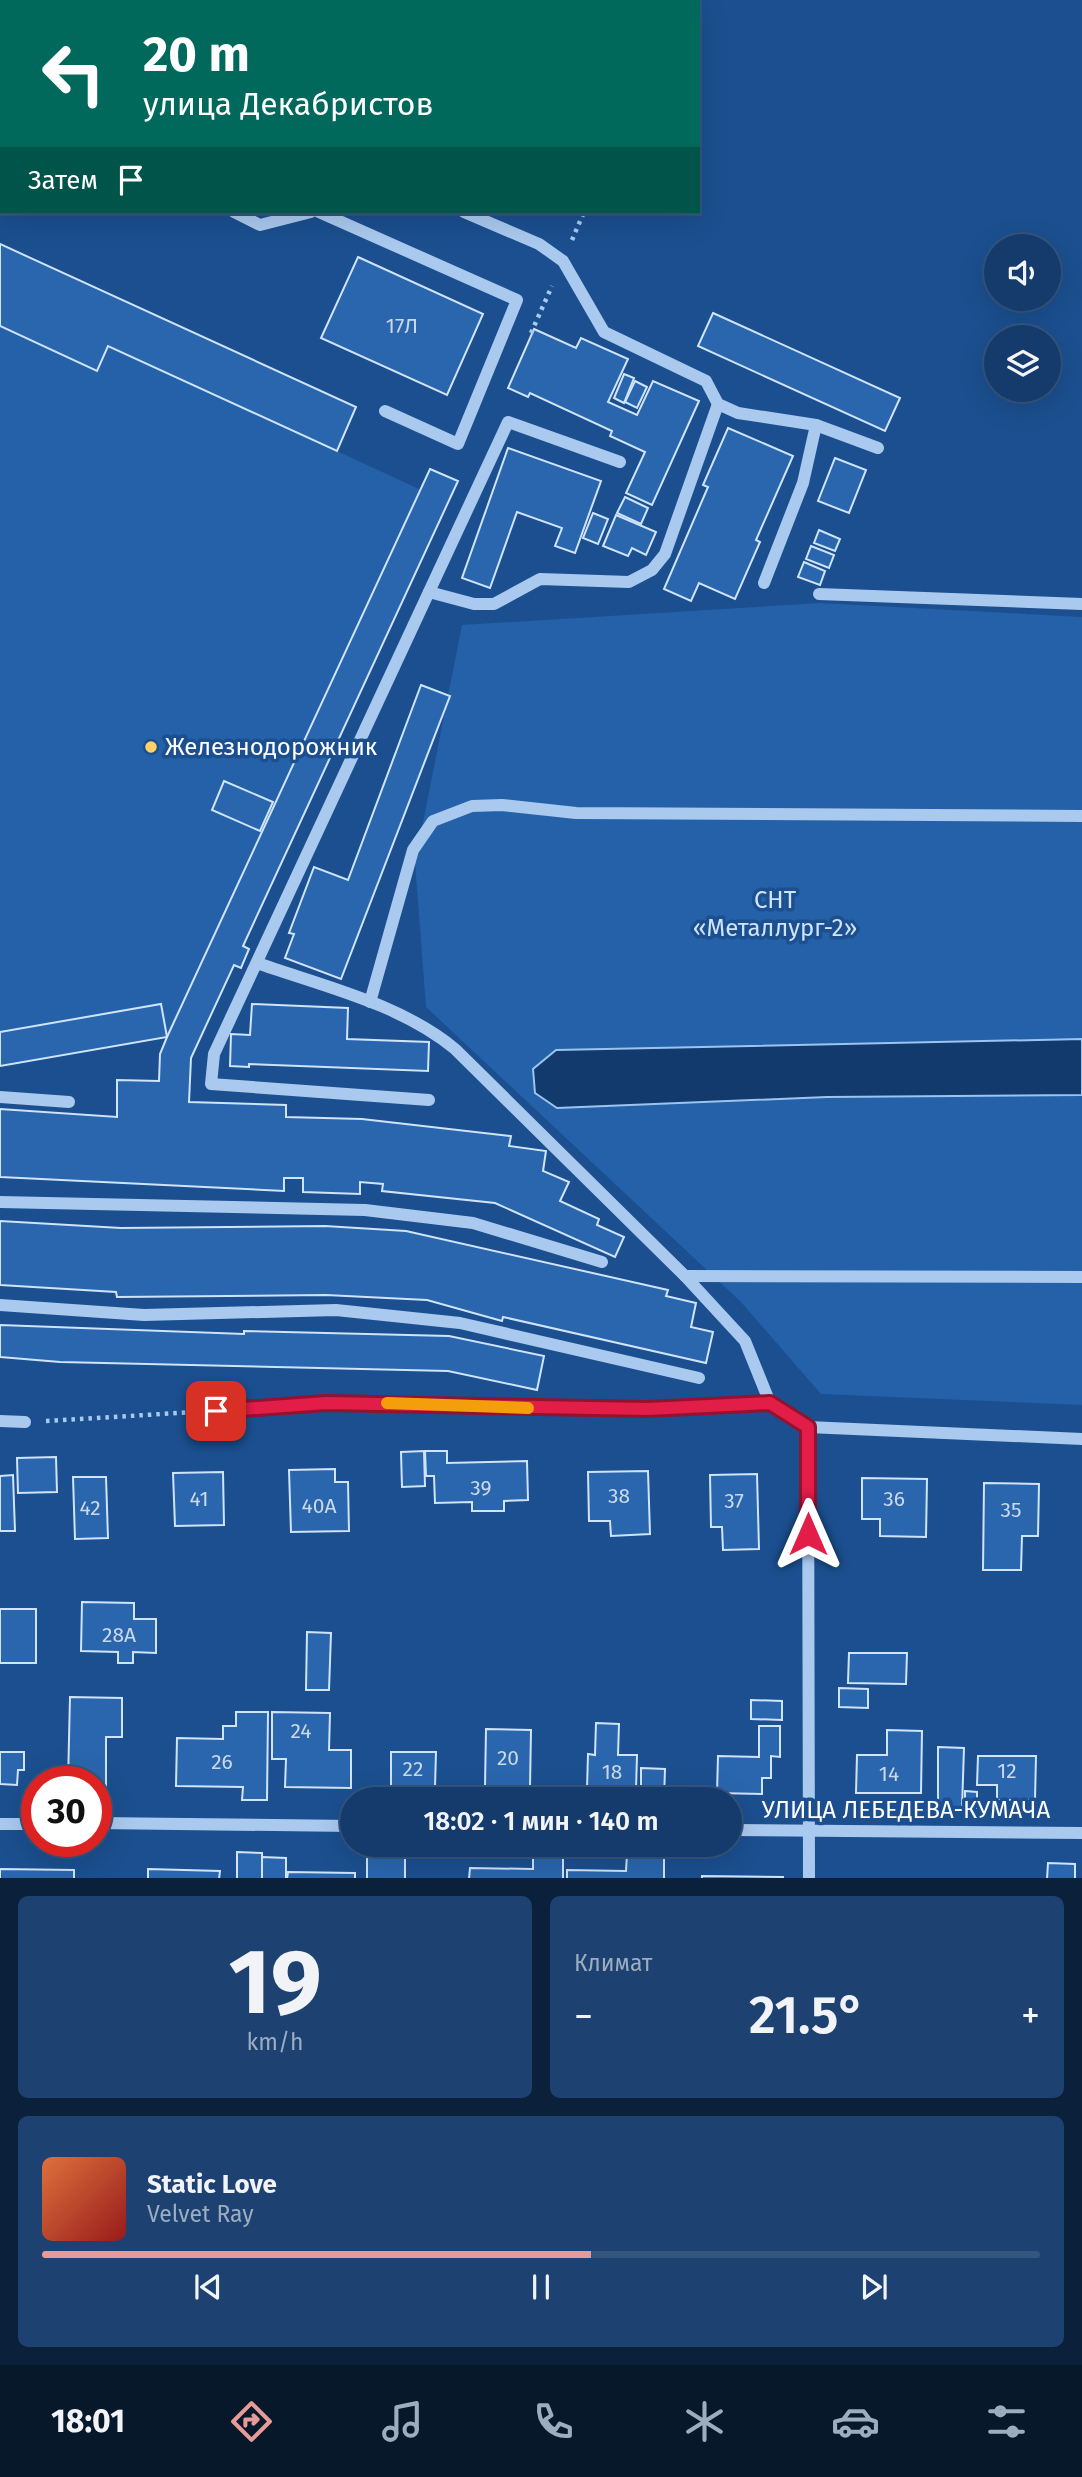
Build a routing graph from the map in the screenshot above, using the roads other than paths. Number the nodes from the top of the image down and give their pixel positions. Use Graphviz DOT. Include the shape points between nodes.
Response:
graph roads {
  1 [pos="238,214"];
  2 [pos="303,214"];
  3 [pos="324,214"];
  4 [pos="469,214"];
  5 [pos="718,404"];
  6 [pos="385,411"];
  7 [pos="816,425"];
  8 [pos="877,448"];
  9 [pos="620,462"];
  10 [pos="764,583"];
  11 [pos="429,592"];
  12 [pos="819,594"];
  13 [pos="1082,604"];
  14 [pos="1082,816"];
  15 [pos="257,963"];
  16 [pos="370,1002"];
  17 [pos="0,1097"];
  18 [pos="429,1100"];
  19 [pos="69,1102"];
  20 [pos="0,1202"];
  21 [pos="602,1262"];
  22 [pos="685,1276"];
  23 [pos="1082,1277"];
  24 [pos="0,1305"];
  25 [pos="699,1378"];
  26 [pos="770,1403"];
  27 [pos="216,1411"];
  28 [pos="0,1421"];
  29 [pos="24,1422"];
  30 [pos="808,1427"];
  31 [pos="1082,1439"];
  32 [pos="21,1824"];
  33 [pos="112,1824"];
  34 [pos="0,1825"];
  35 [pos="340,1826"];
  36 [pos="742,1830"];
  37 [pos="809,1831"];
  38 [pos="1082,1833"];
  39 [pos="809,1878"];
  1 -- 2 [label="street" via="260,225"];
  3 -- 6 [label="street" via="517,300 458,444"];
  4 -- 5 [label="street" via="539,244 563,261 604,331 706,382"];
  5 -- 7 [label="street" via="738,413"];
  5 -- 11 [label="street" via="665,554 652,570 629,582 540,579 494,604 474,604"];
  7 -- 8 [label="street"];
  7 -- 10 [label="street" via="803,483"];
  9 -- 11 [label="street" via="508,422"];
  11 -- 15 [label="street"];
  12 -- 13 [label="street"];
  14 -- 16 [label="street" via="576,813 472,806 433,821 413,850"];
  15 -- 16 [label="street"];
  15 -- 18 [label="street" via="214,1054 211,1084"];
  16 -- 22 [label="street" via="433,1030 455,1049"];
  17 -- 19 [label="street"];
  20 -- 21 [label="street" via="365,1210 473,1223"];
  22 -- 23 [label="street"];
  22 -- 26 [label="street" via="745,1341"];
  24 -- 25 [label="street" via="144,1315 336,1310 432,1320"];
  26 -- 27 [label="street" via="648,1409 326,1403"];
  26 -- 30 [label="street"];
  28 -- 29 [label="street"];
  30 -- 31 [label="street"];
  30 -- 37 [label="street"];
  32 -- 34 [label="street"];
  33 -- 35 [label="street"];
  36 -- 37 [label="street, УЛИЦА ЛЕБЕДЕВА-КУМАЧА"];
  37 -- 38 [label="street, УЛИЦА ЛЕБЕДЕВА-КУМАЧА"];
  37 -- 39 [label="street"];
}
